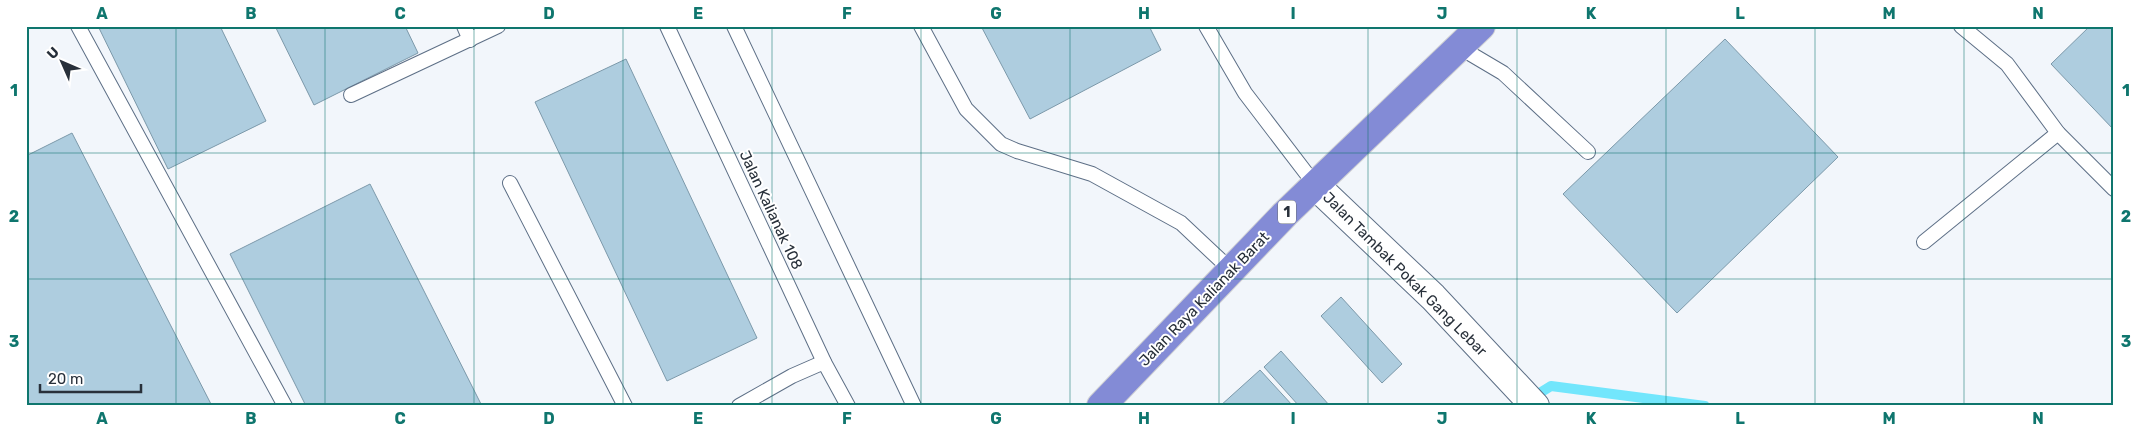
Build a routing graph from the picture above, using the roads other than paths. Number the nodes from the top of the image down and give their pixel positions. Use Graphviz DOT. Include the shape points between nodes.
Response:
graph roads {
  1 [pos="78,26"];
  2 [pos="464,26"];
  3 [pos="498,26"];
  4 [pos="667,26"];
  5 [pos="734,26"];
  6 [pos="921,26"];
  7 [pos="1206,26"];
  8 [pos="1481,26"];
  9 [pos="1961,26"];
  10 [pos="470,40"];
  11 [pos="1460,47"];
  12 [pos="350,95"];
  13 [pos="2058,133"];
  14 [pos="1588,152"];
  15 [pos="510,183"];
  16 [pos="1316,186"];
  17 [pos="2114,189"];
  18 [pos="1924,242"];
  19 [pos="1232,271"];
  20 [pos="824,362"];
  21 [pos="285,406"];
  22 [pos="625,406"];
  23 [pos="739,406"];
  24 [pos="848,406"];
  25 [pos="914,406"];
  26 [pos="1101,406"];
  27 [pos="1535,406"];
  1 -- 21 [label="lane"];
  2 -- 10 [label="lane"];
  3 -- 10 [label="lane"];
  4 -- 20 [label="lane, Jalan Kalianak 108"];
  5 -- 25 [label="lane"];
  6 -- 19 [label="lane" via="966,108 1001,144 1092,174 1181,223"];
  7 -- 16 [label="lane" via="1245,93"];
  8 -- 11 [label="highway, Jalan Raya Kalianak Barat / 1"];
  9 -- 13 [label="lane" via="2007,64"];
  10 -- 12 [label="lane"];
  11 -- 14 [label="lane" via="1503,73"];
  11 -- 16 [label="highway, Jalan Raya Kalianak Barat / 1"];
  13 -- 17 [label="lane"];
  13 -- 18 [label="lane"];
  15 -- 22 [label="lane"];
  16 -- 19 [label="highway, Jalan Raya Kalianak Barat / 1"];
  16 -- 27 [label="street, Jalan Tambak Pokak Gang Lebar" via="1433,297"];
  19 -- 26 [label="highway, Jalan Raya Kalianak Barat / 1"];
  20 -- 23 [label="lane"];
  20 -- 24 [label="lane, Jalan Kalianak 108"];
}
